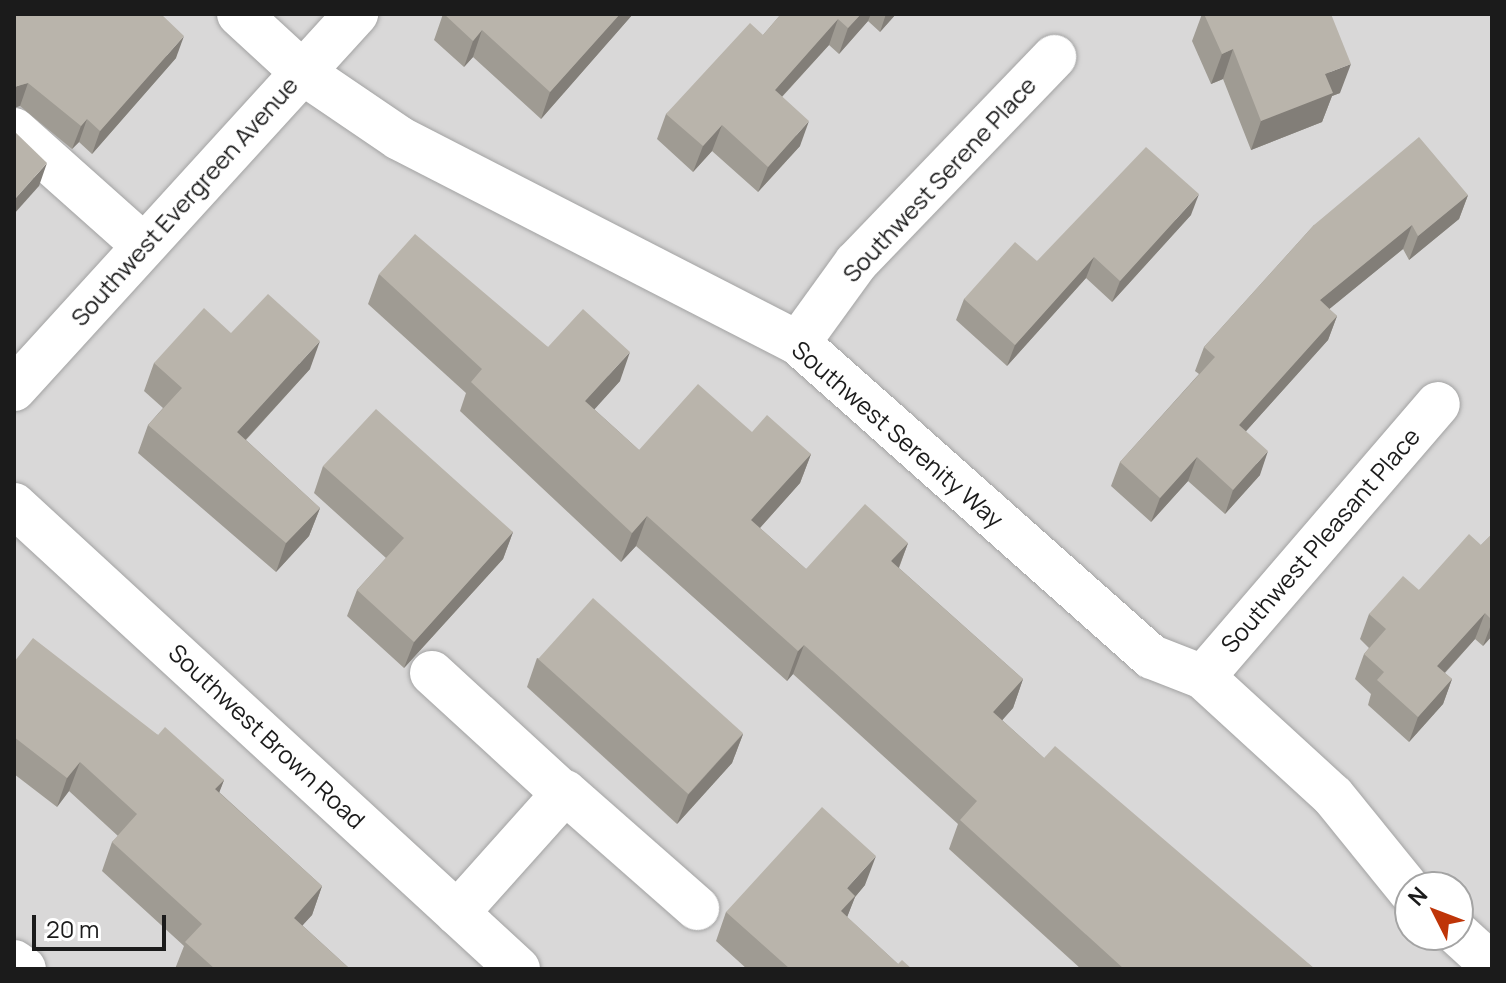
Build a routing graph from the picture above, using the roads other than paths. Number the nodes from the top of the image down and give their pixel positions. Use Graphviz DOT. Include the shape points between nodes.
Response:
graph roads {
  1 [pos="239,14"];
  2 [pos="356,14"];
  3 [pos="1054,57"];
  4 [pos="302,72"];
  5 [pos="14,130"];
  6 [pos="143,245"];
  7 [pos="798,343"];
  8 [pos="14,389"];
  9 [pos="1438,404"];
  10 [pos="14,505"];
  11 [pos="432,673"];
  12 [pos="1203,677"];
  13 [pos="564,794"];
  14 [pos="1394,871"];
  15 [pos="697,908"];
  16 [pos="457,913"];
  17 [pos="1474,949"];
  18 [pos="14,962"];
  19 [pos="1492,965"];
  20 [pos="24,969"];
  21 [pos="518,969"];
  1 -- 4 [label="street, Southwest Serenity Way"];
  2 -- 4 [label="street, Southwest Evergreen Avenue"];
  3 -- 7 [label="street, Southwest Serene Place" via="856,263"];
  4 -- 6 [label="street, Southwest Evergreen Avenue"];
  4 -- 7 [label="street, Southwest Serenity Way" via="399,138"];
  5 -- 6 [label="street"];
  6 -- 8 [label="street, Southwest Evergreen Avenue"];
  7 -- 12 [label="street, Southwest Serenity Way" via="1152,657"];
  9 -- 12 [label="street, Southwest Pleasant Place"];
  10 -- 16 [label="street, Southwest Brown Road"];
  11 -- 13 [label="street"];
  12 -- 14 [label="street, Southwest Serenity Way" via="1333,796"];
  13 -- 15 [label="street"];
  13 -- 16 [label="street"];
  16 -- 21 [label="street, Southwest Brown Road"];
  17 -- 19 [label="street"];
  18 -- 20 [label="street"];
}
